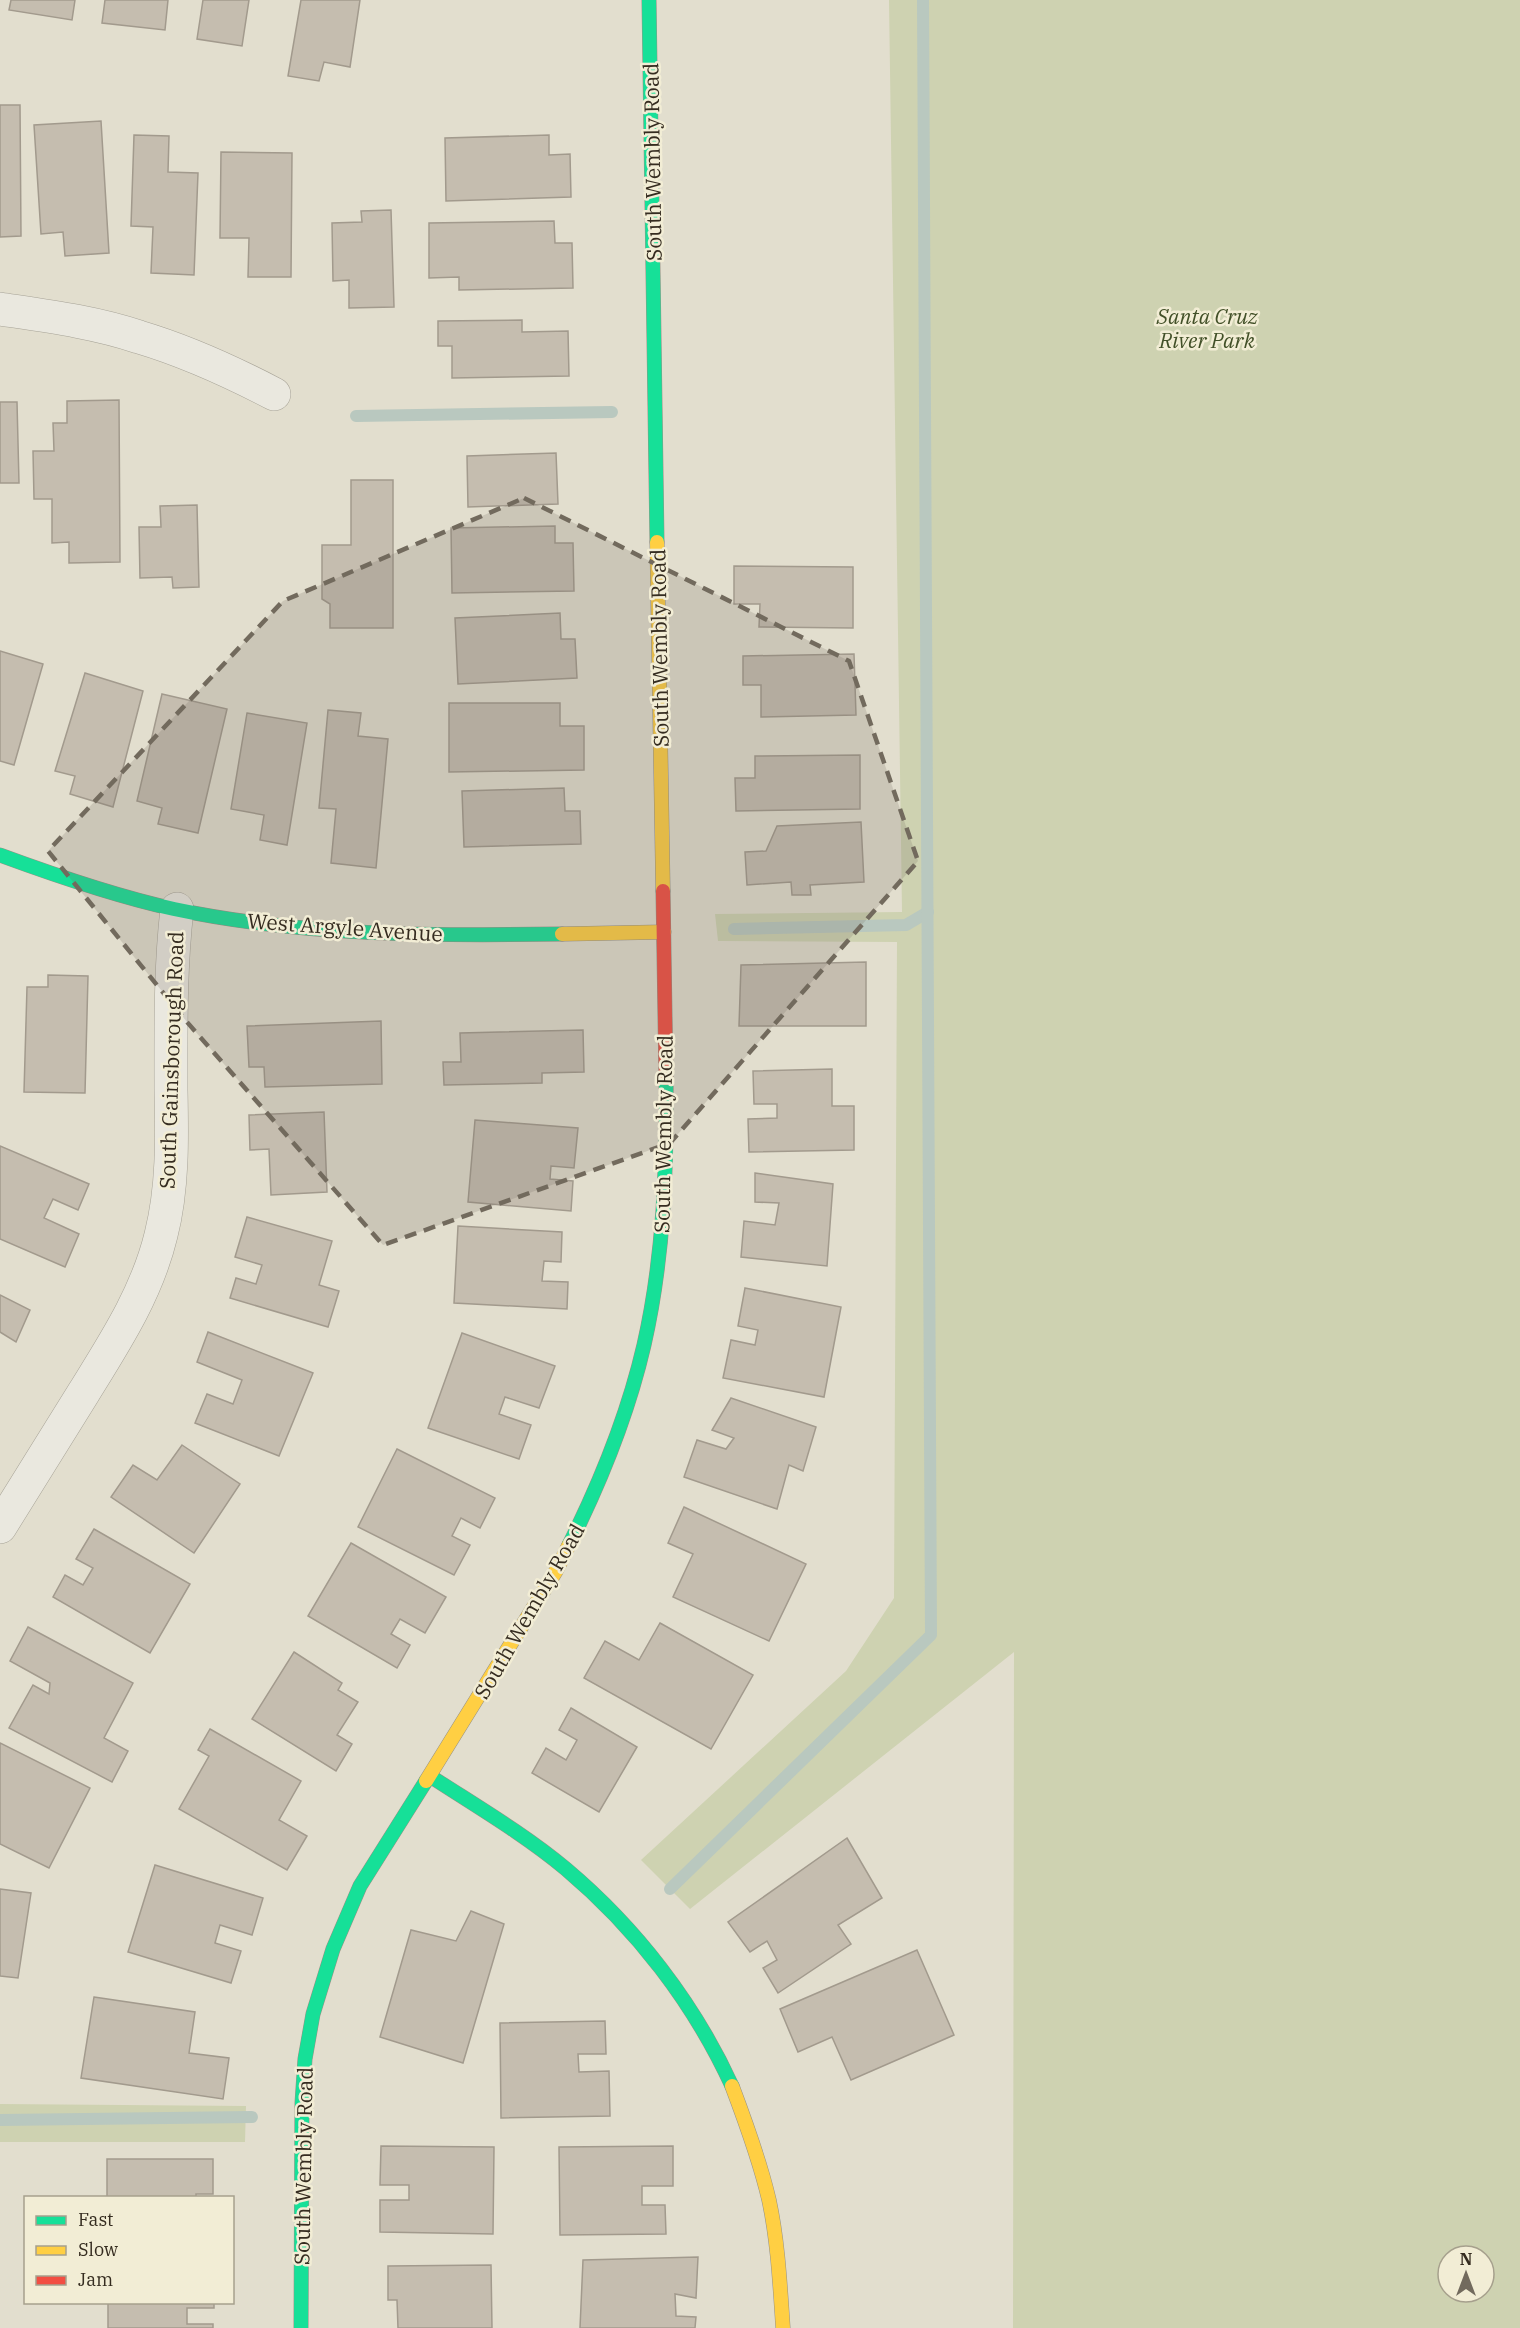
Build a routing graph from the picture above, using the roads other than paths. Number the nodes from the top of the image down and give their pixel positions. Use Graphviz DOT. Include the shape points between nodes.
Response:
graph roads {
  1 [pos="649,0"];
  2 [pos="0,309"];
  3 [pos="274,394"];
  4 [pos="0,855"];
  5 [pos="177,909"];
  6 [pos="664,932"];
  7 [pos="0,1527"];
  8 [pos="430,1776"];
  9 [pos="301,2328"];
  10 [pos="783,2328"];
  1 -- 6 [label="street, South Wembly Road"];
  2 -- 3 [label="street" via="87,323 137,336 189,353"];
  4 -- 5 [label="street, West Argyle Avenue"];
  5 -- 6 [label="street, West Argyle Avenue" via="353,932 476,936"];
  5 -- 7 [label="street, South Gainsborough Road" via="171,994 172,1144 162,1234 150,1274 130,1316"];
  6 -- 8 [label="street, South Wembly Road" via="667,1154 664,1207 659,1260 638,1371 600,1480 578,1528"];
  8 -- 9 [label="street, South Wembly Road" via="360,1886 340,1928 313,2012 301,2104"];
  8 -- 10 [label="street" via="581,1882 645,1948 699,2023 743,2110 760,2160 773,2213"];
}
